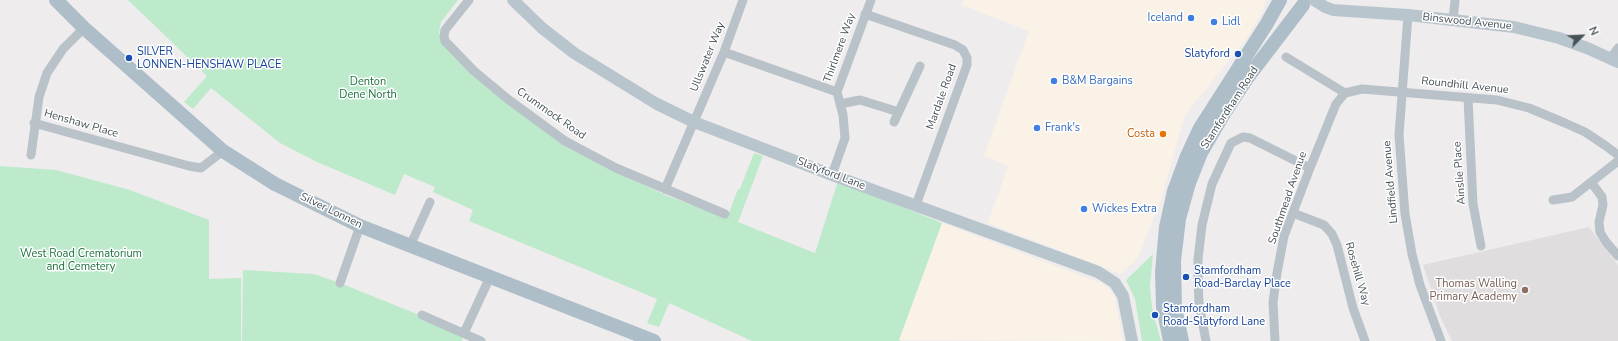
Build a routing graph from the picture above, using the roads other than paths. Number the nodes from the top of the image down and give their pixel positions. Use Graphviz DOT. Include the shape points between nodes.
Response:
graph roads {
  1 [pos="56,0"];
  2 [pos="469,0"];
  3 [pos="513,0"];
  4 [pos="743,0"];
  5 [pos="871,0"];
  6 [pos="1280,0"];
  7 [pos="1286,0"];
  8 [pos="1455,0"];
  9 [pos="1309,2"];
  10 [pos="865,14"];
  11 [pos="1408,15"];
  12 [pos="1454,20"];
  13 [pos="84,28"];
  14 [pos="1618,48"];
  15 [pos="724,52"];
  16 [pos="1286,57"];
  17 [pos="1614,60"];
  18 [pos="920,66"];
  19 [pos="837,92"];
  20 [pos="1401,92"];
  21 [pos="1345,93"];
  22 [pos="1468,98"];
  23 [pos="840,104"];
  24 [pos="899,112"];
  25 [pos="694,122"];
  26 [pos="894,122"];
  27 [pos="34,123"];
  28 [pos="223,151"];
  29 [pos="31,155"];
  30 [pos="1618,155"];
  31 [pos="1618,161"];
  32 [pos="1310,168"];
  33 [pos="832,175"];
  34 [pos="1591,182"];
  35 [pos="665,189"];
  36 [pos="1553,200"];
  37 [pos="430,202"];
  38 [pos="916,204"];
  39 [pos="1293,213"];
  40 [pos="725,214"];
  41 [pos="360,226"];
  42 [pos="410,246"];
  43 [pos="1481,246"];
  44 [pos="1618,256"];
  45 [pos="490,277"];
  46 [pos="340,283"];
  47 [pos="422,314"];
  48 [pos="464,334"];
  49 [pos="646,339"];
  50 [pos="481,341"];
  51 [pos="1132,341"];
  52 [pos="1170,341"];
  53 [pos="1182,341"];
  54 [pos="1206,341"];
  55 [pos="1275,341"];
  56 [pos="1365,341"];
  57 [pos="1441,341"];
  1 -- 13 [label="main road, Silver Lonnen"];
  2 -- 35 [label="street, Crummock Road" via="448,25 444,36 449,46 464,61 509,100 565,140 616,168"];
  3 -- 25 [label="street, Slatyford Lane" via="542,28 574,53 657,104"];
  4 -- 15 [label="street, Ullswater Way"];
  5 -- 10 [label="street, Thirlmere Way"];
  6 -- 52 [label="main road, Stamfordham Road" via="1202,124 1174,191 1166,227 1162,272 1163,307"];
  7 -- 9 [label="main road" via="1294,6"];
  8 -- 12 [label="street"];
  9 -- 11 [label="street, Binswood Avenue" via="1333,10"];
  9 -- 53 [label="main road, Stamfordham Road" via="1248,77 1201,153 1191,178 1179,219 1174,261 1176,308"];
  10 -- 19 [label="street, Thirlmere Way"];
  10 -- 38 [label="street, Mardale Road" via="955,45 963,50 967,58 967,65"];
  11 -- 12 [label="street, Binswood Avenue"];
  11 -- 20 [label="street, Lindfield Avenue"];
  12 -- 17 [label="street, Binswood Avenue" via="1514,26 1559,38"];
  13 -- 27 [label="street, Henshaw Place" via="63,49 47,73"];
  13 -- 28 [label="main road, Silver Lonnen"];
  14 -- 17 [label="street"];
  15 -- 19 [label="street"];
  15 -- 25 [label="street, Ullswater Way"];
  16 -- 21 [label="street"];
  18 -- 24 [label="street"];
  19 -- 23 [label="street, Thirlmere Way"];
  20 -- 21 [label="street, Roundhill Avenue" via="1362,89"];
  20 -- 22 [label="street, Roundhill Avenue"];
  20 -- 57 [label="street, Lindfield Avenue" via="1399,135 1405,214 1420,285"];
  21 -- 32 [label="street, Southmead Avenue" via="1336,104"];
  22 -- 30 [label="street, Roundhill Avenue" via="1497,100 1528,108 1585,132"];
  22 -- 43 [label="street, Ainslie Place" via="1474,204"];
  23 -- 24 [label="street" via="860,100"];
  23 -- 33 [label="street, Thirlmere Way" via="845,138"];
  24 -- 26 [label="street"];
  25 -- 33 [label="street, Slatyford Lane"];
  25 -- 35 [label="street, Ullswater Way"];
  27 -- 28 [label="street, Henshaw Place" via="201,168"];
  27 -- 29 [label="street"];
  28 -- 41 [label="main road, Silver Lonnen" via="275,184"];
  31 -- 34 [label="street"];
  32 -- 39 [label="street, Southmead Avenue"];
  32 -- 54 [label="street" via="1250,138 1243,137 1231,143 1212,184 1202,225 1198,280 1199,304"];
  33 -- 38 [label="street, Slatyford Lane"];
  34 -- 36 [label="street" via="1572,197"];
  34 -- 44 [label="street" via="1602,198 1600,232"];
  35 -- 40 [label="street, Crummock Road"];
  37 -- 42 [label="street"];
  38 -- 51 [label="street, Slatyford Lane" via="1098,272 1115,282 1123,296"];
  39 -- 55 [label="street, Southmead Avenue" via="1284,236 1273,302"];
  39 -- 56 [label="street, Rosehill Way" via="1324,225 1332,234"];
  41 -- 42 [label="main road, Silver Lonnen"];
  41 -- 46 [label="street"];
  42 -- 45 [label="main road, Silver Lonnen"];
  45 -- 48 [label="street"];
  45 -- 49 [label="main road, Silver Lonnen"];
  47 -- 48 [label="street"];
  48 -- 50 [label="street"];
}
